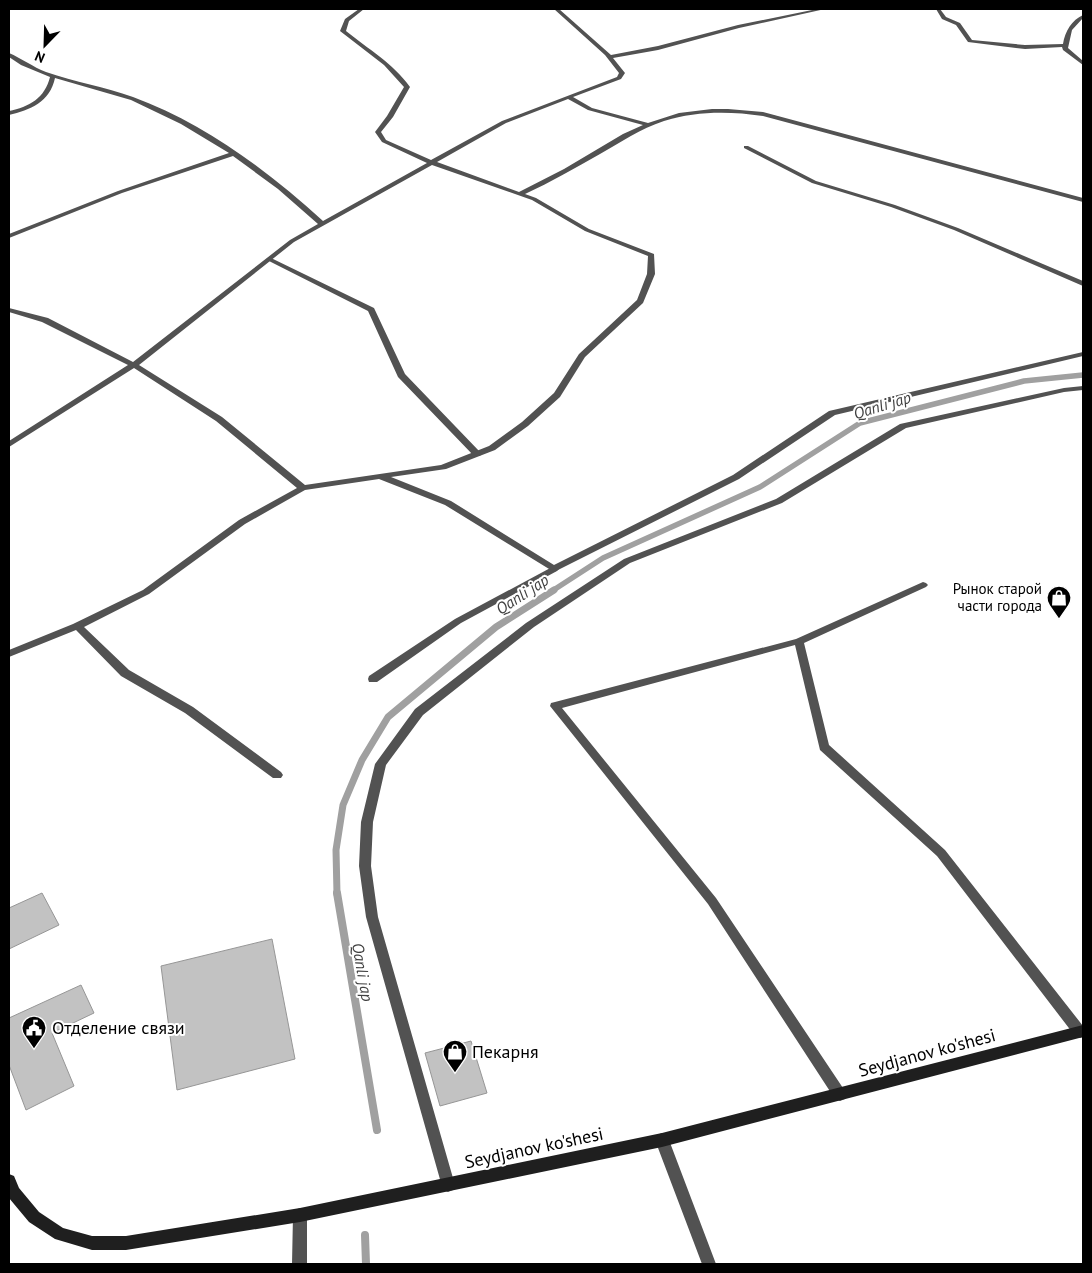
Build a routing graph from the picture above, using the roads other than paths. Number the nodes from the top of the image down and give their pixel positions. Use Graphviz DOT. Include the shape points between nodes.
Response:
graph roads {
  1 [pos="362,9"];
  2 [pos="556,9"];
  3 [pos="822,9"];
  4 [pos="938,9"];
  5 [pos="1083,16"];
  6 [pos="1065,45"];
  7 [pos="9,55"];
  8 [pos="610,57"];
  9 [pos="1083,63"];
  10 [pos="52,76"];
  11 [pos="570,98"];
  12 [pos="9,113"];
  13 [pos="650,125"];
  14 [pos="746,147"];
  15 [pos="234,154"];
  16 [pos="430,162"];
  17 [pos="520,194"];
  18 [pos="1083,200"];
  19 [pos="322,224"];
  20 [pos="9,236"];
  21 [pos="269,259"];
  22 [pos="1083,284"];
  23 [pos="9,310"];
  24 [pos="1083,354"];
  25 [pos="134,365"];
  26 [pos="1083,388"];
  27 [pos="9,445"];
  28 [pos="477,454"];
  29 [pos="377,476"];
  30 [pos="303,488"];
  31 [pos="554,569"];
  32 [pos="923,584"];
  33 [pos="77,626"];
  34 [pos="799,641"];
  35 [pos="9,654"];
  36 [pos="373,679"];
  37 [pos="277,775"];
  38 [pos="1082,1032"];
  39 [pos="840,1095"];
  40 [pos="662,1140"];
  41 [pos="9,1181"];
  42 [pos="448,1185"];
  43 [pos="300,1215"];
  44 [pos="300,1264"];
  45 [pos="709,1264"];
  1 -- 16 [label="street" via="346,20 343,31 399,73 407,87 378,132 384,141"];
  2 -- 8 [label="street"];
  3 -- 8 [label="street"];
  4 -- 6 [label="street" via="944,18 958,24 970,40 1025,47"];
  5 -- 6 [label="street" via="1065,36"];
  6 -- 9 [label="street" via="1064,49"];
  7 -- 10 [label="street"];
  8 -- 11 [label="street" via="622,73 619,78"];
  10 -- 12 [label="street" via="52,84 36,104"];
  10 -- 15 [label="street" via="133,99"];
  11 -- 13 [label="street" via="590,109"];
  11 -- 16 [label="street" via="504,122"];
  13 -- 17 [label="street"];
  13 -- 18 [label="street" via="701,111 731,109 763,114"];
  14 -- 22 [label="street" via="814,182 956,229"];
  15 -- 19 [label="street" via="291,194"];
  15 -- 20 [label="street" via="120,192"];
  16 -- 17 [label="street"];
  16 -- 19 [label="street"];
  17 -- 28 [label="street" via="587,230 652,255 651,274 640,301 582,356 557,395 512,434"];
  19 -- 21 [label="street"];
  21 -- 25 [label="street"];
  21 -- 28 [label="street" via="371,310 401,375"];
  23 -- 25 [label="street" via="45,320"];
  24 -- 31 [label="street" via="832,413 736,477"];
  25 -- 27 [label="street"];
  25 -- 30 [label="street" via="220,419"];
  26 -- 42 [label="street" via="903,426 779,501 627,561 530,625 419,712 381,764 367,822 365,866 372,917"];
  28 -- 29 [label="street" via="443,467"];
  29 -- 30 [label="street"];
  29 -- 31 [label="street" via="448,503"];
  30 -- 33 [label="street" via="242,522 146,592"];
  31 -- 36 [label="street" via="458,621"];
  32 -- 34 [label="street"];
  33 -- 35 [label="street"];
  33 -- 37 [label="street" via="125,673 189,710"];
  34 -- 38 [label="street" via="824,746 941,853"];
  34 -- 39 [label="street" via="555,706 712,901"];
  38 -- 39 [label="main road, Seydjanov ko'shesi"];
  39 -- 40 [label="main road, Seydjanov ko'shesi"];
  40 -- 42 [label="main road, Seydjanov ko'shesi"];
  40 -- 45 [label="street"];
  41 -- 43 [label="main road, Seydjanov ko'shesi" via="20,1201 42,1224 60,1234 92,1243 126,1244"];
  42 -- 43 [label="main road, Seydjanov ko'shesi"];
  43 -- 44 [label="street"];
}
